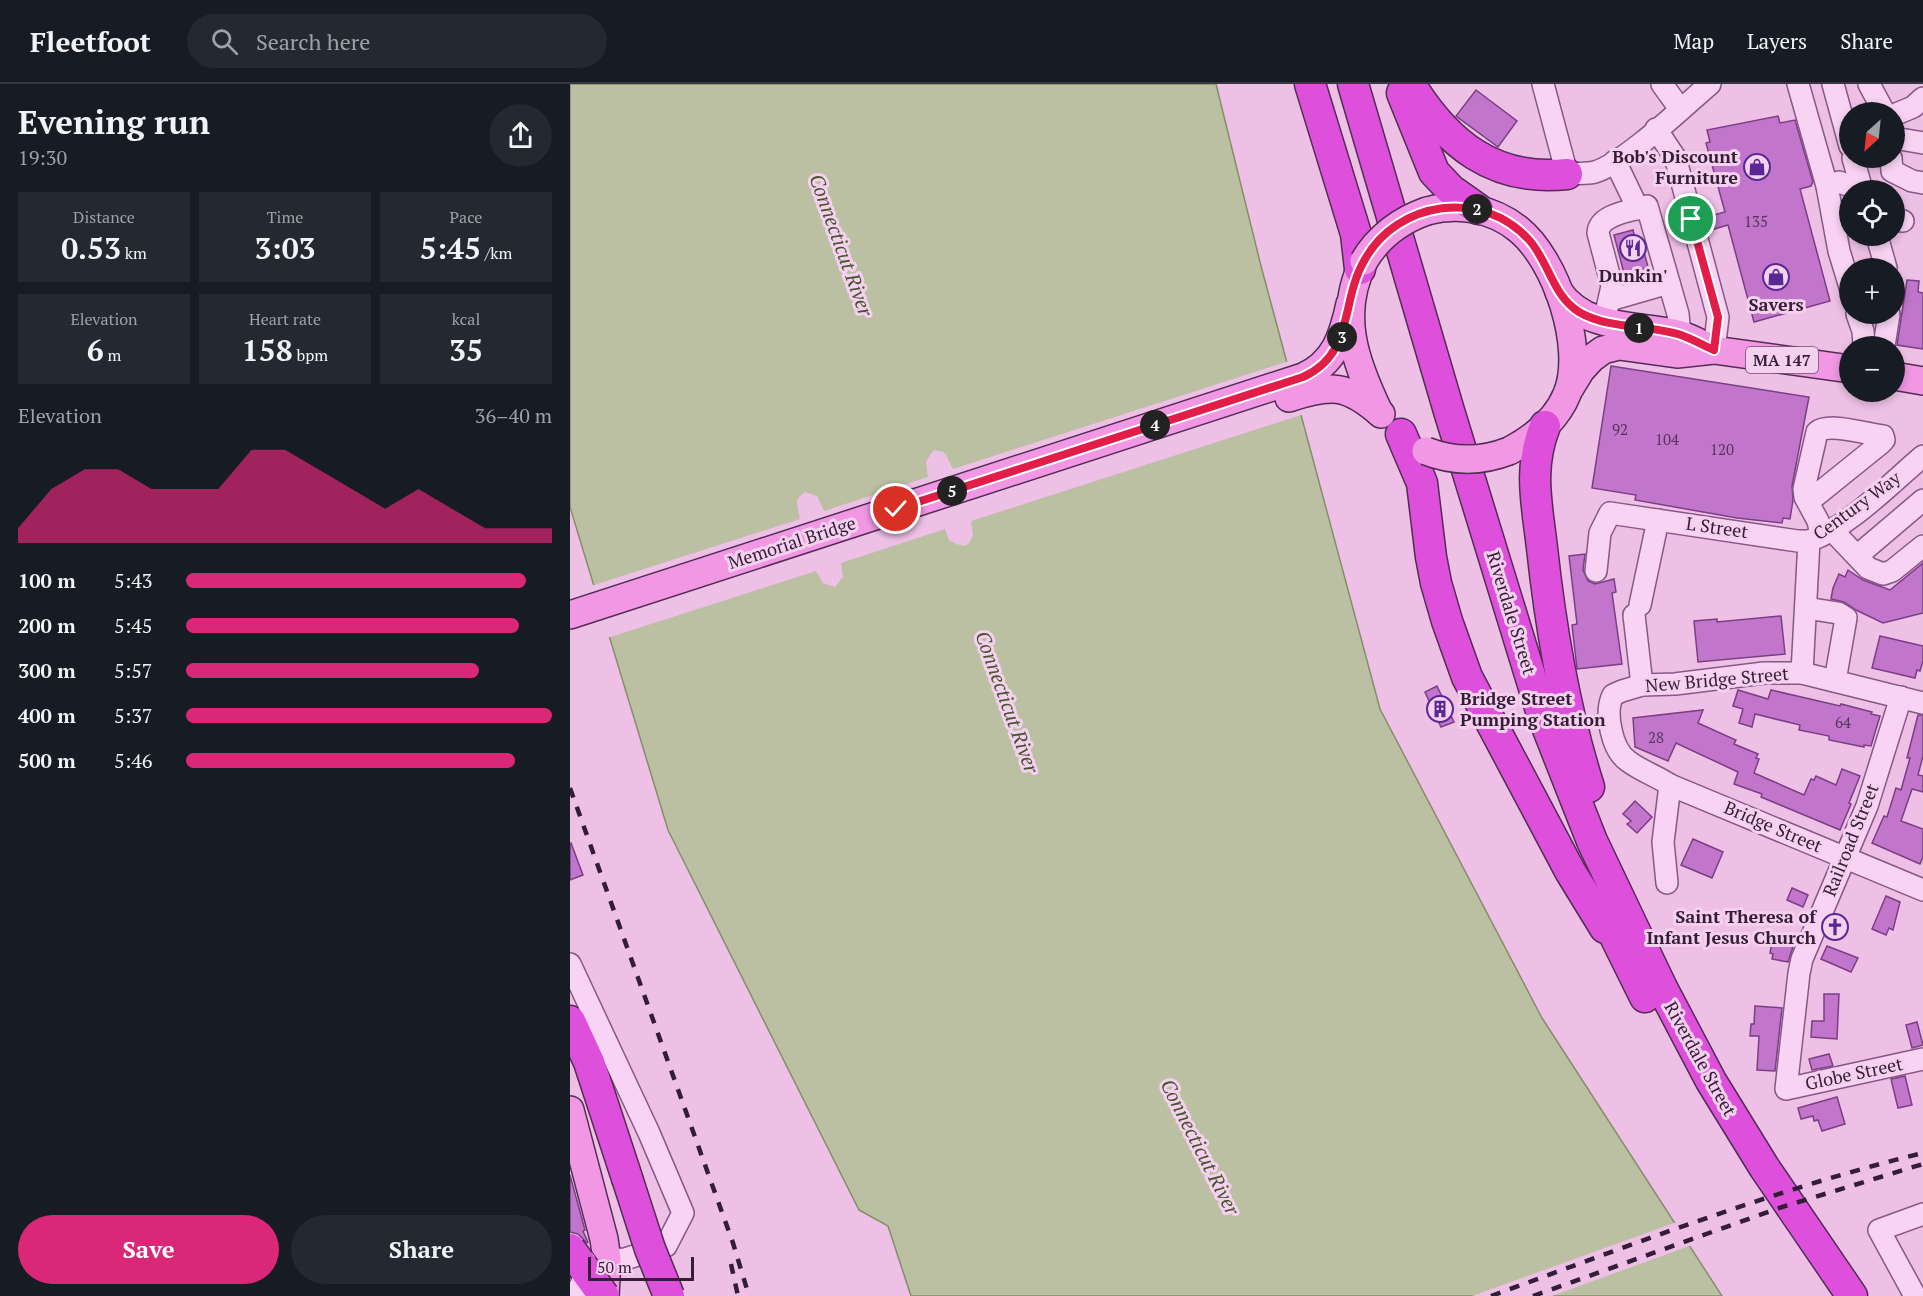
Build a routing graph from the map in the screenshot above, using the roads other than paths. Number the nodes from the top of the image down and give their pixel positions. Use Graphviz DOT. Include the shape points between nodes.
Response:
graph roads {
  1 [pos="1310,84"];
  2 [pos="1334,84"];
  3 [pos="1353,84"];
  4 [pos="1399,84"];
  5 [pos="1410,84"];
  6 [pos="1543,84"];
  7 [pos="1662,84"];
  8 [pos="1710,84"];
  9 [pos="1798,84"];
  10 [pos="1833,84"];
  11 [pos="1869,84"];
  12 [pos="1923,98"];
  13 [pos="1879,102"];
  14 [pos="1839,106"];
  15 [pos="1680,110"];
  16 [pos="1905,110"];
  17 [pos="1656,129"];
  18 [pos="1905,140"];
  19 [pos="1923,143"];
  20 [pos="1615,161"];
  21 [pos="1892,173"];
  22 [pos="1567,174"];
  23 [pos="1839,182"];
  24 [pos="1923,183"];
  25 [pos="1827,186"];
  26 [pos="1478,209"];
  27 [pos="1638,209"];
  28 [pos="1841,258"];
  29 [pos="1362,265"];
  30 [pos="1669,283"];
  31 [pos="1558,291"];
  32 [pos="1350,304"];
  33 [pos="1607,311"];
  34 [pos="1680,334"];
  35 [pos="1714,350"];
  36 [pos="1839,367"];
  37 [pos="1319,380"];
  38 [pos="1568,392"];
  39 [pos="1391,424"];
  40 [pos="1545,426"];
  41 [pos="1923,456"];
  42 [pos="1923,500"];
  43 [pos="1808,502"];
  44 [pos="1658,520"];
  45 [pos="1821,535"];
  46 [pos="1923,546"];
  47 [pos="1857,556"];
  48 [pos="1596,571"];
  49 [pos="1806,608"];
  50 [pos="570,615"];
  51 [pos="570,632"];
  52 [pos="1802,673"];
  53 [pos="1835,681"];
  54 [pos="1642,686"];
  55 [pos="1901,697"];
  56 [pos="1923,703"];
  57 [pos="1626,759"];
  58 [pos="1670,785"];
  59 [pos="1845,857"];
  60 [pos="1667,883"];
  61 [pos="1923,890"];
  62 [pos="1635,956"];
  63 [pos="570,963"];
  64 [pos="570,1021"];
  65 [pos="1923,1059"];
  66 [pos="1786,1089"];
  67 [pos="570,1110"];
  68 [pos="1923,1214"];
  69 [pos="575,1251"];
  70 [pos="604,1287"];
  71 [pos="573,1296"];
  72 [pos="669,1296"];
  73 [pos="1829,1296"];
  74 [pos="1852,1296"];
  75 [pos="1915,1296"];
  1 -- 29 [label="highway"];
  2 -- 62 [label="highway, Riverdale Street" via="1425,399 1525,723 1589,884"];
  3 -- 62 [label="highway, Riverdale Street" via="1542,714"];
  4 -- 26 [label="highway" via="1434,172"];
  5 -- 22 [label="highway" via="1439,125 1470,152 1517,172"];
  6 -- 22 [label="street"];
  7 -- 15 [label="street"];
  8 -- 15 [label="street"];
  9 -- 25 [label="street"];
  10 -- 14 [label="street"];
  11 -- 13 [label="street"];
  12 -- 16 [label="street"];
  15 -- 17 [label="street"];
  17 -- 20 [label="street"];
  17 -- 35 [label="street" via="1677,164 1718,317"];
  18 -- 19 [label="street"];
  20 -- 22 [label="street" via="1594,172"];
  20 -- 27 [label="street"];
  21 -- 24 [label="street"];
  23 -- 25 [label="street"];
  25 -- 28 [label="street"];
  26 -- 29 [label="main road, bridge" via="1452,207 1427,211 1401,223 1376,245"];
  26 -- 31 [label="main road" via="1503,219 1524,235 1540,255"];
  27 -- 30 [label="street" via="1647,206"];
  27 -- 33 [label="street" via="1606,219 1599,226 1612,286"];
  29 -- 32 [label="main road, Memorial Bridge"];
  30 -- 33 [label="street"];
  30 -- 34 [label="street"];
  31 -- 33 [label="main road, MA 147" via="1574,308 1591,318"];
  31 -- 38 [label="main road" via="1571,336"];
  32 -- 37 [label="main road, Memorial Bridge" via="1339,344"];
  32 -- 39 [label="main road" via="1355,352"];
  33 -- 34 [label="main road, MA 147"];
  34 -- 35 [label="main road, MA 147"];
  35 -- 36 [label="main road, MA 147"];
  35 -- 38 [label="main road, MA 147" via="1677,354 1614,346 1586,364"];
  37 -- 39 [label="main road, Memorial Bridge" via="1361,399"];
  37 -- 50 [label="main road, Memorial Bridge" via="1292,381"];
  37 -- 51 [label="main road, Memorial Bridge"];
  38 -- 40 [label="main road, Memorial Bridge"];
  39 -- 40 [label="main road, Memorial Bridge, bridge" via="1426,451 1468,460 1509,451"];
  39 -- 62 [label="highway" via="1422,483 1436,582 1467,677 1570,871"];
  40 -- 62 [label="highway" via="1534,471 1555,650"];
  41 -- 45 [label="street, Century Way" via="1860,509"];
  42 -- 47 [label="street"];
  43 -- 45 [label="street"];
  44 -- 45 [label="street, L Street" via="1798,541"];
  44 -- 48 [label="street, L Street" via="1610,513 1600,533"];
  44 -- 54 [label="street" via="1637,610"];
  45 -- 47 [label="street"];
  45 -- 49 [label="street, Century Way"];
  46 -- 47 [label="street" via="1883,574 1868,568"];
  49 -- 52 [label="street, Century Way"];
  49 -- 53 [label="street" via="1846,618"];
  52 -- 53 [label="street, New Bridge Street"];
  52 -- 54 [label="street, New Bridge Street"];
  53 -- 55 [label="street, New Bridge Street"];
  54 -- 57 [label="street, New Bridge Street" via="1613,695 1609,706 1612,731"];
  55 -- 56 [label="street, New Bridge Street"];
  55 -- 59 [label="street, Railroad Street" via="1872,791"];
  57 -- 58 [label="street, Bridge Street"];
  58 -- 59 [label="street, Bridge Street"];
  58 -- 60 [label="street" via="1663,842"];
  59 -- 61 [label="street, Bridge Street"];
  59 -- 66 [label="street, Railroad Street" via="1800,966"];
  62 -- 73 [label="highway, Riverdale Street" via="1665,1035 1739,1162"];
  62 -- 74 [label="highway, Riverdale Street" via="1684,1030 1736,1125"];
  63 -- 70 [label="street" via="683,1213 666,1246 626,1259"];
  64 -- 72 [label="highway, bridge" via="593,1075"];
  65 -- 66 [label="street, Globe Street"];
  67 -- 70 [label="main road" via="597,1209"];
  68 -- 75 [label="street" via="1879,1230"];
  69 -- 70 [label="highway, bridge"];
  69 -- 71 [label="street, bridge" via="586,1270 582,1285"];
}
